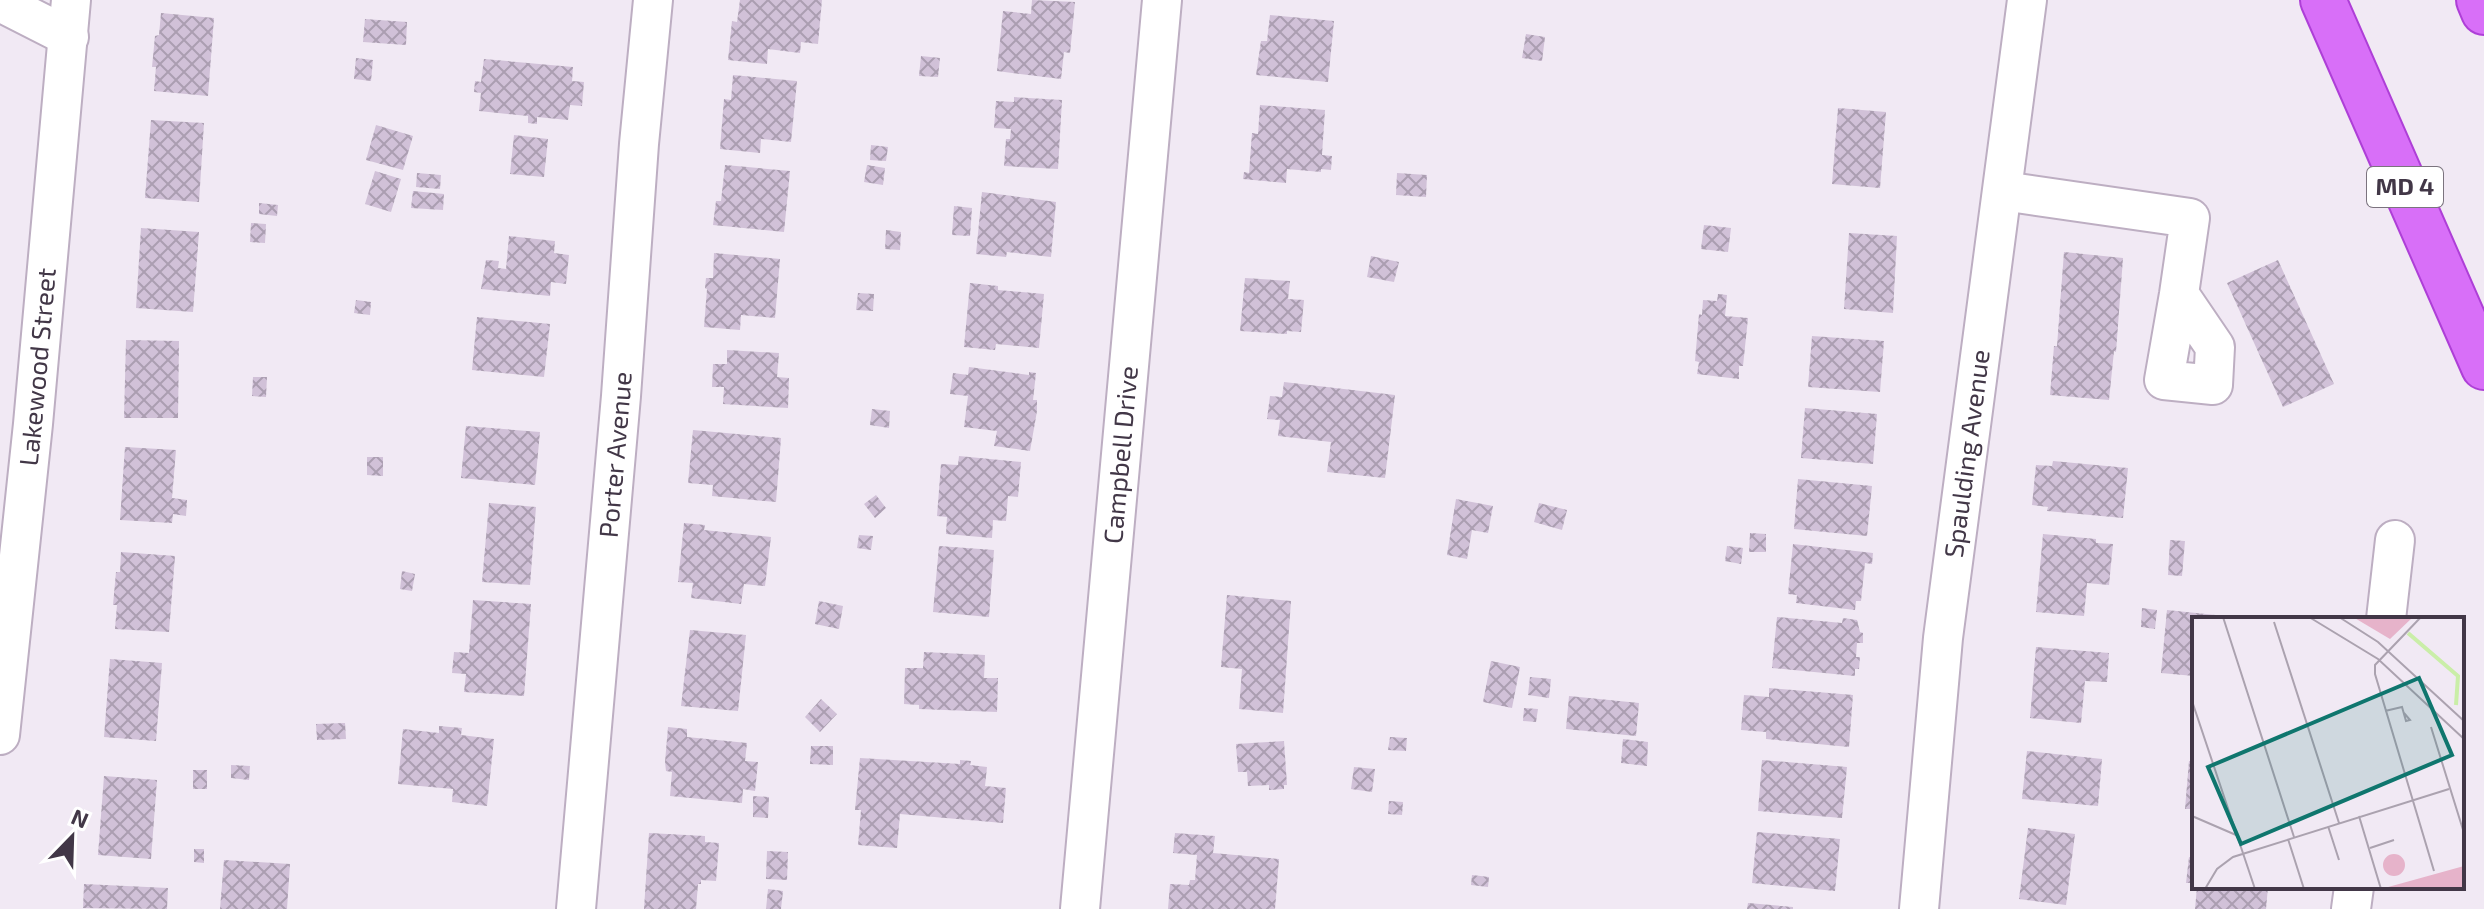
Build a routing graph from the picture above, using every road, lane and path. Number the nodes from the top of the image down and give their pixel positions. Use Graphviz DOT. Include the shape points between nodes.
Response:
graph roads {
  1 [pos="653,0"];
  2 [pos="1162,0"];
  3 [pos="2027,0"];
  4 [pos="2323,0"];
  5 [pos="2479,0"];
  6 [pos="0,2"];
  7 [pos="2484,12"];
  8 [pos="70,18"];
  9 [pos="2003,191"];
  10 [pos="2179,294"];
  11 [pos="2484,367"];
  12 [pos="2395,540"];
  13 [pos="2386,617"];
  14 [pos="0,735"];
  15 [pos="2354,889"];
  16 [pos="576,909"];
  17 [pos="1080,909"];
  18 [pos="1919,909"];
  19 [pos="2351,909"];
  1 -- 16 [label="street, Porter Avenue"];
  2 -- 17 [label="street, Campbell Drive"];
  3 -- 9 [label="street, Spaulding Avenue"];
  4 -- 11 [label="highway, MD 4"];
  5 -- 7 [label="highway"];
  6 -- 8 [label="street"];
  8 -- 14 [label="street, Lakewood Street"];
  9 -- 10 [label="street" via="2190,218"];
  9 -- 18 [label="street, Spaulding Avenue" via="1943,638"];
  12 -- 13 [label="street"];
  15 -- 19 [label="street"];
}
